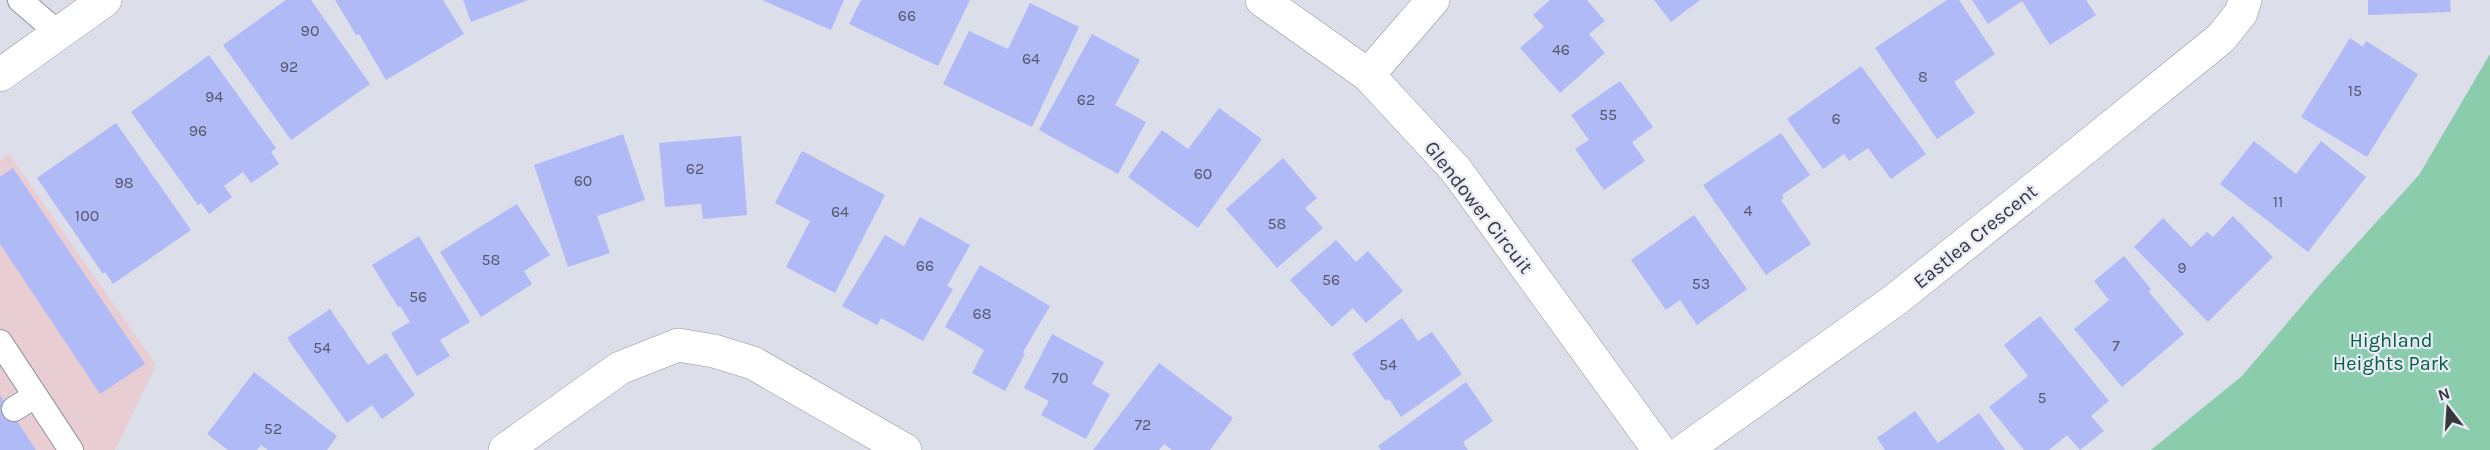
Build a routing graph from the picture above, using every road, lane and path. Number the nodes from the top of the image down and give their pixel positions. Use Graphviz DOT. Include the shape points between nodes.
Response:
graph roads {
  1 [pos="20,0"];
  2 [pos="105,0"];
  3 [pos="1262,0"];
  4 [pos="1433,0"];
  5 [pos="2245,0"];
  6 [pos="58,33"];
  7 [pos="0,75"];
  8 [pos="1368,75"];
  9 [pos="3,352"];
  10 [pos="35,396"];
  11 [pos="14,410"];
  12 [pos="71,450"];
  13 [pos="505,450"];
  14 [pos="904,450"];
  15 [pos="1659,450"];
  16 [pos="1685,450"];
  1 -- 6 [label="lane"];
  2 -- 6 [label="street"];
  3 -- 8 [label="street, Glendower Circuit"];
  4 -- 8 [label="street"];
  5 -- 16 [label="street, Eastlea Crescent" via="2241,13 2221,38 2074,157 1895,300"];
  6 -- 7 [label="street"];
  8 -- 15 [label="street, Glendower Circuit" via="1456,170"];
  9 -- 10 [label="lane"];
  10 -- 11 [label="lane"];
  10 -- 12 [label="lane"];
  13 -- 14 [label="street" via="620,368 678,345 753,363"];
}
